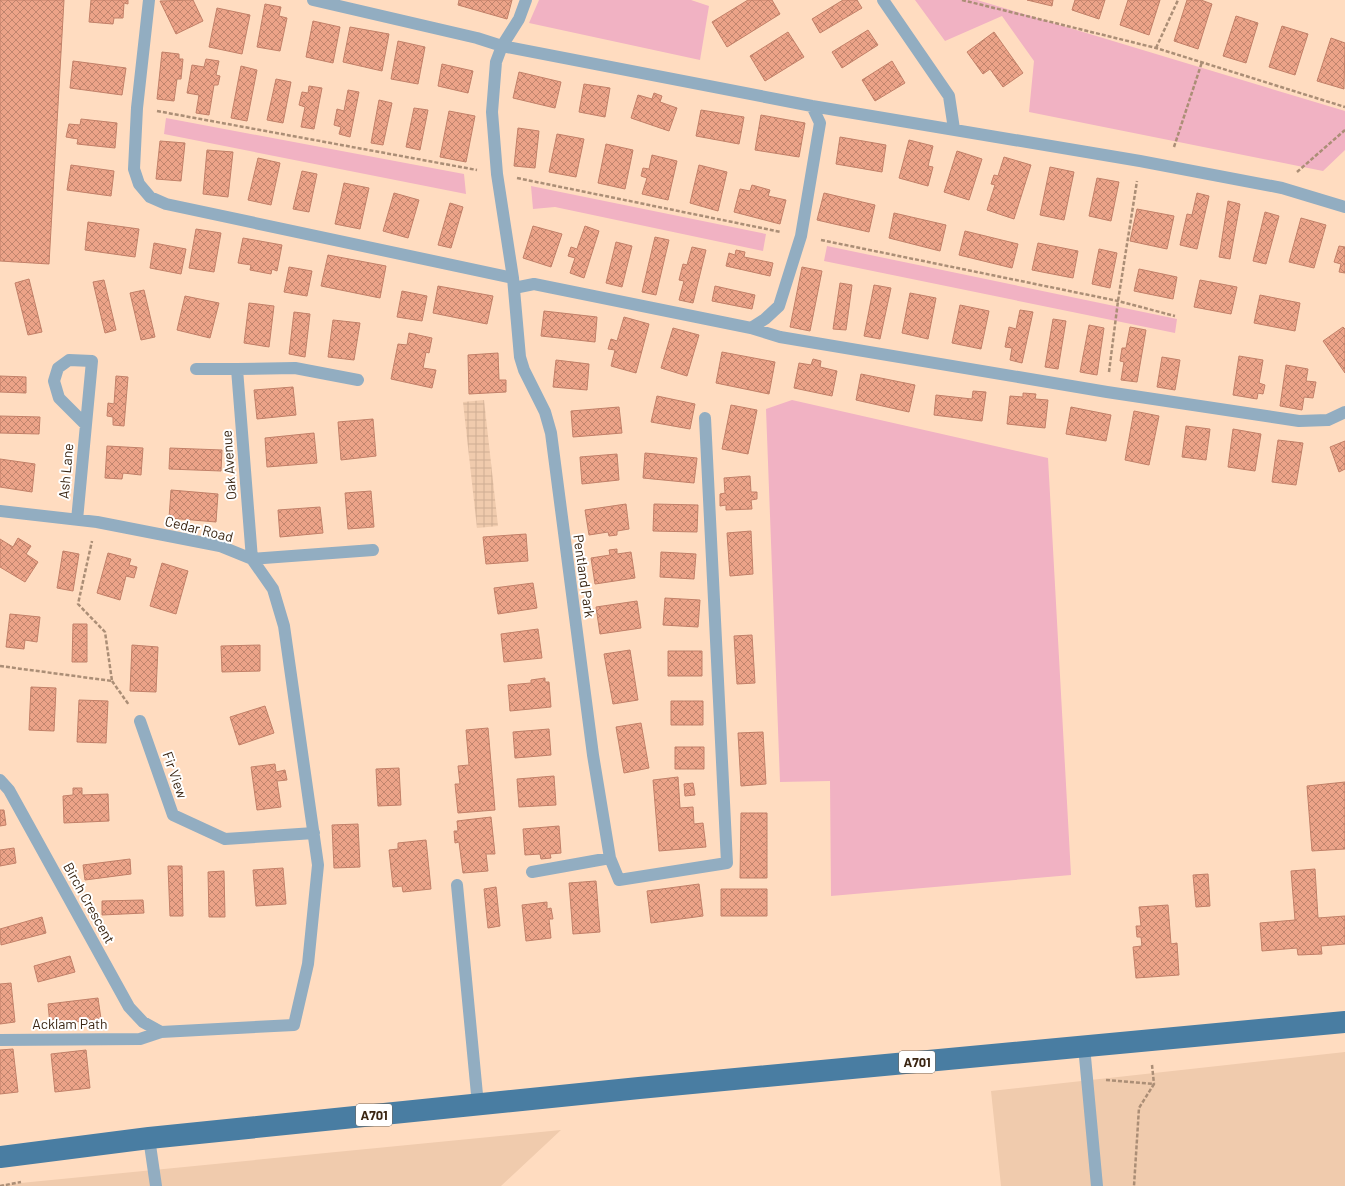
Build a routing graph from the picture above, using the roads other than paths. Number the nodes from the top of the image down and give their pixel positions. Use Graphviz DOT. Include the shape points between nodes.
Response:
graph roads {
  1 [pos="149,0"];
  2 [pos="313,0"];
  3 [pos="526,0"];
  4 [pos="883,0"];
  5 [pos="502,46"];
  6 [pos="812,106"];
  7 [pos="954,129"];
  8 [pos="1345,207"];
  9 [pos="513,283"];
  10 [pos="751,328"];
  11 [pos="196,369"];
  12 [pos="237,369"];
  13 [pos="358,380"];
  14 [pos="1345,412"];
  15 [pos="705,418"];
  16 [pos="86,425"];
  17 [pos="0,511"];
  18 [pos="77,520"];
  19 [pos="373,550"];
  20 [pos="252,559"];
  21 [pos="140,721"];
  22 [pos="0,780"];
  23 [pos="314,833"];
  24 [pos="610,858"];
  25 [pos="532,872"];
  26 [pos="457,885"];
  27 [pos="1345,1022"];
  28 [pos="161,1032"];
  29 [pos="0,1040"];
  30 [pos="1084,1046"];
  31 [pos="478,1105"];
  32 [pos="149,1138"];
  33 [pos="0,1157"];
  34 [pos="156,1186"];
  35 [pos="1097,1186"];
  1 -- 9 [label="lane" via="137,108 134,169 139,184 150,197 166,204"];
  2 -- 5 [label="lane"];
  3 -- 5 [label="lane, Pentland Park" via="519,19"];
  4 -- 7 [label="lane" via="949,96"];
  5 -- 6 [label="lane"];
  5 -- 9 [label="lane, Pentland Park" via="496,62 492,112 497,174"];
  6 -- 7 [label="lane"];
  6 -- 10 [label="lane" via="820,122 801,236 779,306"];
  7 -- 8 [label="lane" via="1282,188"];
  9 -- 10 [label="lane" via="534,284"];
  9 -- 24 [label="lane, Pentland Park" via="520,357 545,412 551,433 592,747"];
  10 -- 14 [label="lane" via="780,337 1107,392 1299,421 1328,420"];
  11 -- 12 [label="lane"];
  12 -- 13 [label="lane" via="295,368"];
  12 -- 20 [label="lane, Oak Avenue"];
  15 -- 24 [label="lane, Pentland Park" via="727,863 619,880"];
  16 -- 16 [label="lane, Ash Lane" via="92,361 69,360 58,368 54,381 59,398"];
  16 -- 18 [label="lane, Ash Lane"];
  17 -- 18 [label="lane, Cedar Road"];
  18 -- 20 [label="lane, Cedar Road" via="220,546"];
  19 -- 20 [label="lane"];
  20 -- 23 [label="lane" via="273,589 284,626"];
  21 -- 23 [label="lane, Fir View" via="173,815 225,839"];
  22 -- 28 [label="lane, Birch Crescent" via="9,790 129,1007 143,1022"];
  23 -- 28 [label="lane, Acklam Path" via="318,865 308,964 294,1025"];
  24 -- 25 [label="lane"];
  26 -- 31 [label="lane"];
  27 -- 30 [label="main road, A701"];
  28 -- 29 [label="lane, Acklam Path" via="140,1039"];
  30 -- 31 [label="main road, A701"];
  30 -- 35 [label="lane"];
  31 -- 32 [label="main road, A701"];
  32 -- 33 [label="main road, A701"];
  32 -- 34 [label="lane"];
}
